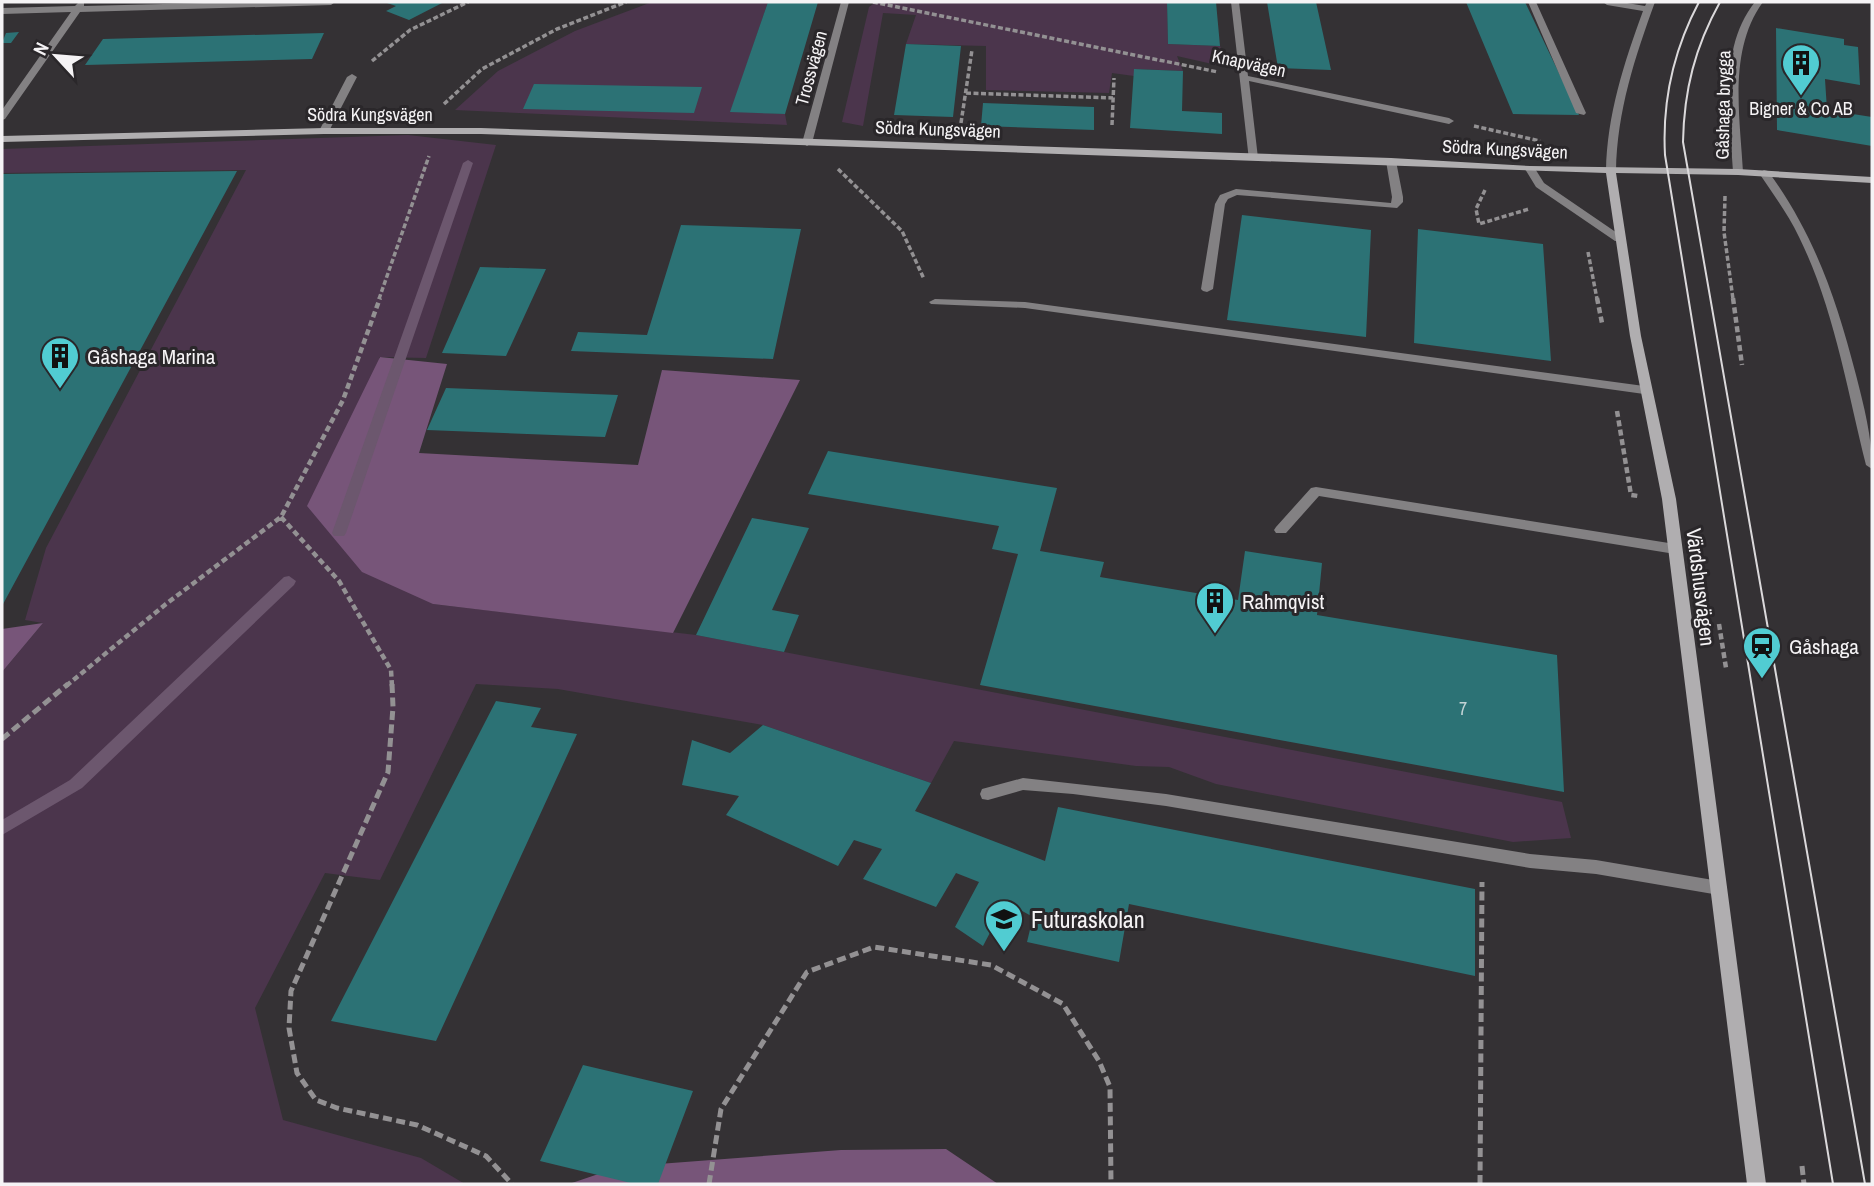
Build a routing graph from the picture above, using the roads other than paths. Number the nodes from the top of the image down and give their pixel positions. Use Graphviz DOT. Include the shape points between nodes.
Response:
graph roads {
  1 [pos="331,2"];
  2 [pos="845,2"];
  3 [pos="1235,2"];
  4 [pos="1532,2"];
  5 [pos="1607,2"];
  6 [pos="1759,2"];
  7 [pos="80,6"];
  8 [pos="1649,6"];
  9 [pos="2,11"];
  10 [pos="352,77"];
  11 [pos="1246,78"];
  12 [pos="1581,113"];
  13 [pos="2,117"];
  14 [pos="1448,121"];
  15 [pos="324,131"];
  16 [pos="2,139"];
  17 [pos="807,142"];
  18 [pos="1253,158"];
  19 [pos="1391,161"];
  20 [pos="1531,169"];
  21 [pos="1611,172"];
  22 [pos="1738,172"];
  23 [pos="1764,173"];
  24 [pos="1872,180"];
  25 [pos="1619,239"];
  26 [pos="1207,289"];
  27 [pos="935,302"];
  28 [pos="1644,390"];
  29 [pos="1872,465"];
  30 [pos="1281,530"];
  31 [pos="1675,549"];
  32 [pos="988,794"];
  33 [pos="1719,888"];
  34 [pos="1757,1184"];
  1 -- 7 [label="street"];
  2 -- 17 [label="street, Trossvägen"];
  3 -- 11 [label="street"];
  4 -- 12 [label="street"];
  5 -- 8 [label="street"];
  6 -- 22 [label="street, Gåshaga brygga" via="1738,51"];
  7 -- 9 [label="street"];
  7 -- 13 [label="street"];
  8 -- 21 [label="street, Värdshusvägen" via="1614,124"];
  10 -- 15 [label="street"];
  11 -- 14 [label="street, Knapvägen"];
  11 -- 18 [label="street"];
  15 -- 16 [label="street, Södra Kungsvägen"];
  15 -- 17 [label="street, Södra Kungsvägen"];
  17 -- 18 [label="street, Södra Kungsvägen"];
  18 -- 19 [label="street, Södra Kungsvägen"];
  19 -- 20 [label="street, Södra Kungsvägen"];
  19 -- 26 [label="street" via="1398,197 1393,206 1229,193 1220,204"];
  20 -- 21 [label="street, Södra Kungsvägen"];
  20 -- 25 [label="street" via="1540,186"];
  21 -- 22 [label="street, Södra Kungsvägen"];
  21 -- 25 [label="street, Värdshusvägen"];
  22 -- 23 [label="street, Södra Kungsvägen"];
  23 -- 24 [label="street, Södra Kungsvägen"];
  23 -- 29 [label="street" via="1784,196 1809,243"];
  25 -- 28 [label="street, Värdshusvägen"];
  27 -- 28 [label="street" via="1026,305"];
  28 -- 31 [label="street, Värdshusvägen" via="1669,499"];
  30 -- 31 [label="street" via="1316,491"];
  31 -- 33 [label="street, Värdshusvägen"];
  32 -- 33 [label="street" via="1023,784 1073,788"];
  33 -- 34 [label="street, Värdshusvägen"];
}
